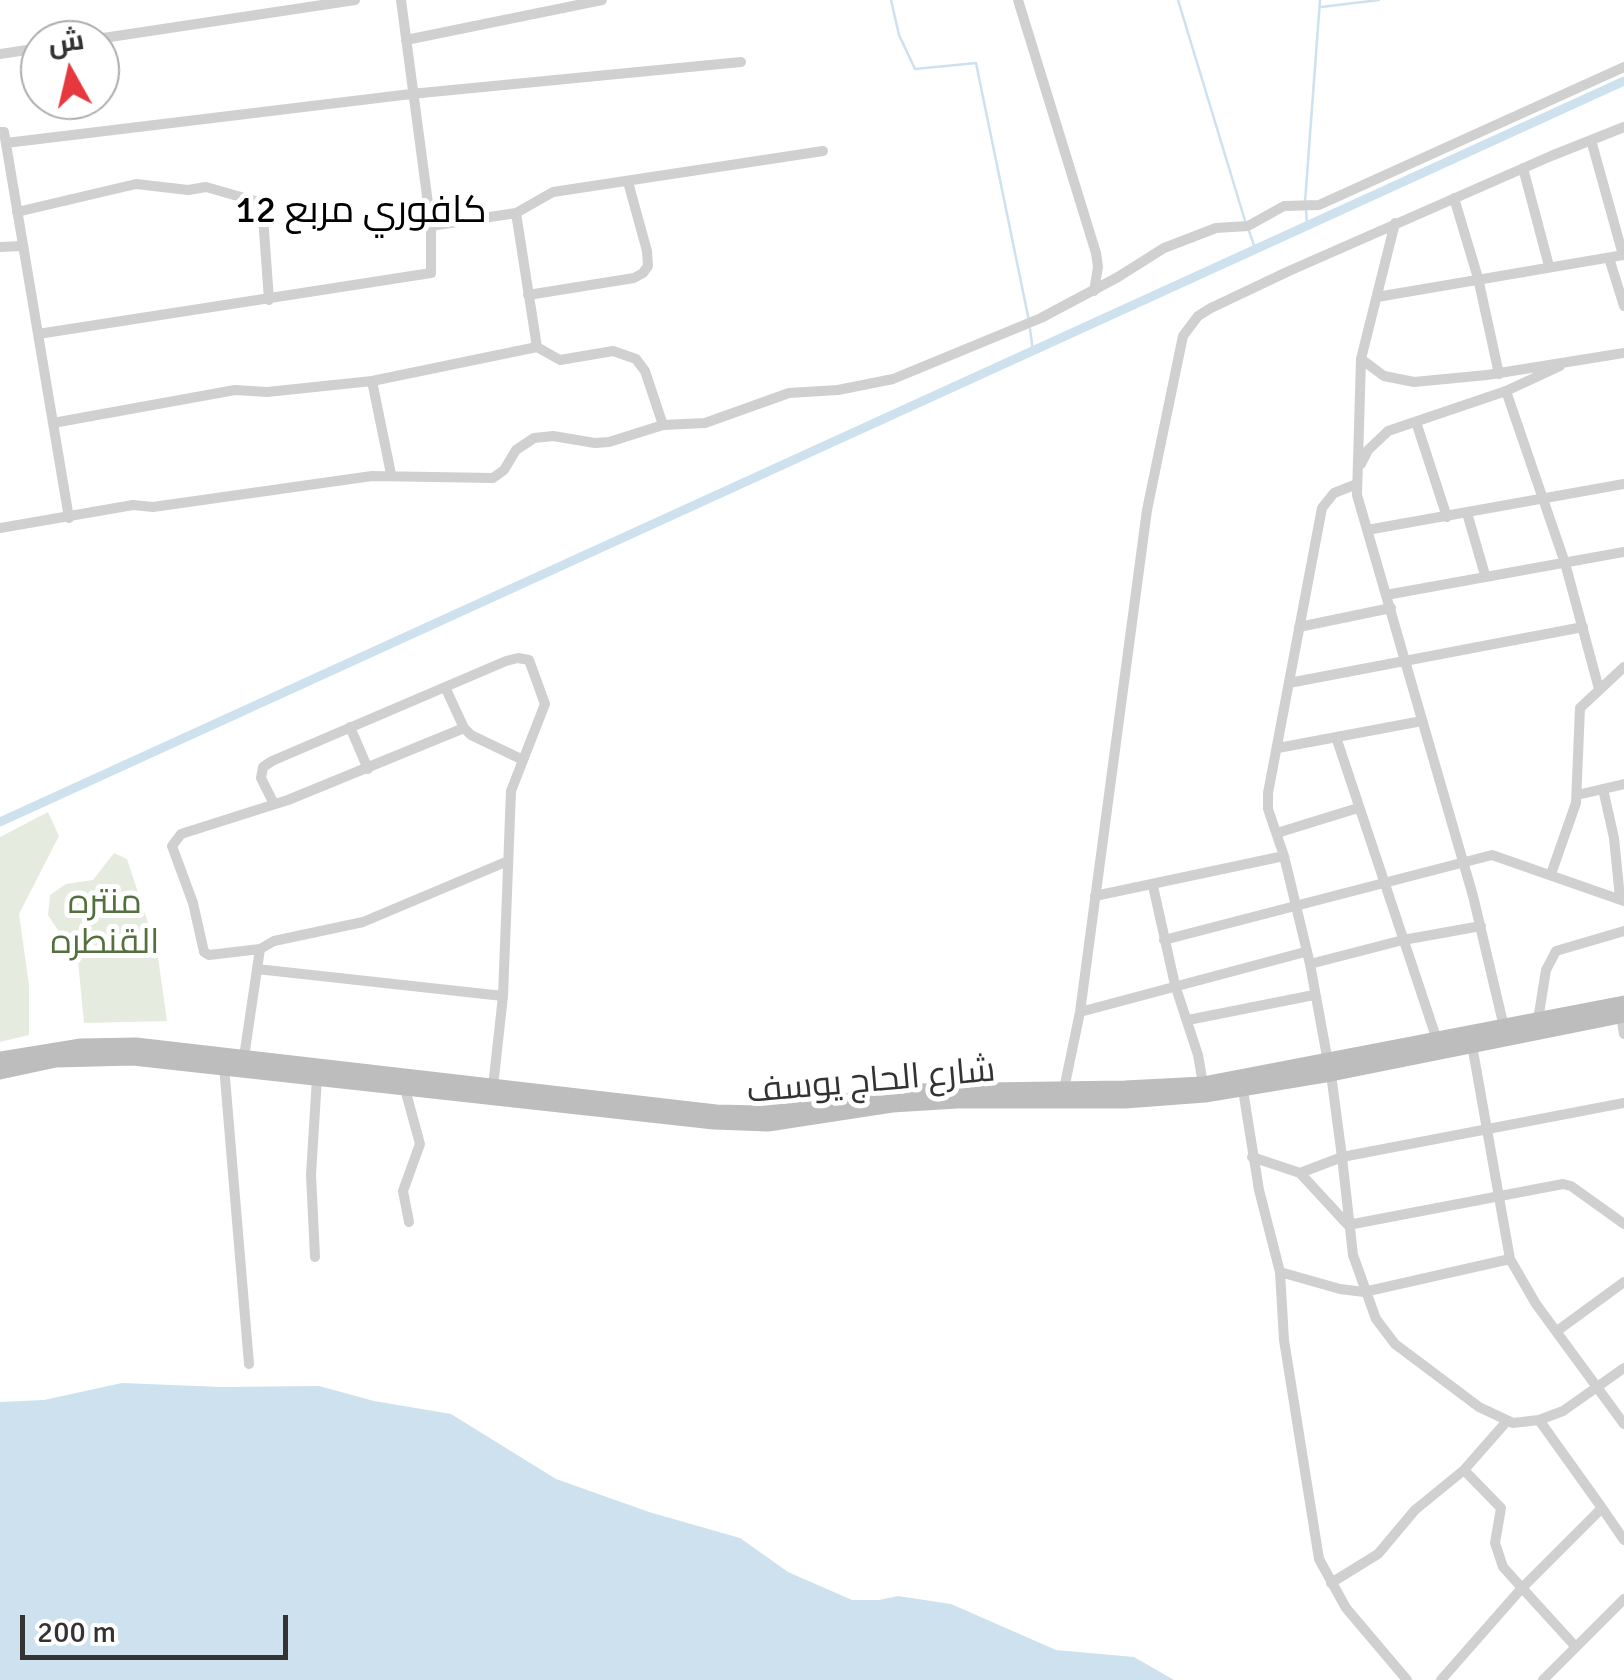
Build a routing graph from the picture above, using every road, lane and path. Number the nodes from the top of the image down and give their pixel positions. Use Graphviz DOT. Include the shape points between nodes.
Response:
graph roads {
  1 [pos="355,0"];
  2 [pos="402,0"];
  3 [pos="602,0"];
  4 [pos="1018,0"];
  5 [pos="120,35"];
  6 [pos="406,40"];
  7 [pos="740,62"];
  8 [pos="1624,66"];
  9 [pos="411,94"];
  10 [pos="1624,128"];
  11 [pos="3,138"];
  12 [pos="1591,140"];
  13 [pos="823,151"];
  14 [pos="1523,168"];
  15 [pos="628,182"];
  16 [pos="1454,198"];
  17 [pos="18,212"];
  18 [pos="516,212"];
  19 [pos="1396,223"];
  20 [pos="431,226"];
  21 [pos="23,246"];
  22 [pos="0,247"];
  23 [pos="1624,255"];
  24 [pos="1609,258"];
  25 [pos="1549,266"];
  26 [pos="1478,278"];
  27 [pos="1094,290"];
  28 [pos="528,295"];
  29 [pos="1377,297"];
  30 [pos="269,300"];
  31 [pos="1624,306"];
  32 [pos="38,334"];
  33 [pos="537,347"];
  34 [pos="1624,352"];
  35 [pos="1361,359"];
  36 [pos="1570,362"];
  37 [pos="1498,374"];
  38 [pos="372,381"];
  39 [pos="1506,391"];
  40 [pos="1416,422"];
  41 [pos="53,423"];
  42 [pos="663,425"];
  43 [pos="391,474"];
  44 [pos="1356,482"];
  45 [pos="1624,484"];
  46 [pos="1543,498"];
  47 [pos="1467,513"];
  48 [pos="1448,516"];
  49 [pos="69,518"];
  50 [pos="0,528"];
  51 [pos="1367,530"];
  52 [pos="1624,552"];
  53 [pos="1565,563"];
  54 [pos="1486,575"];
  55 [pos="1386,594"];
  56 [pos="1390,608"];
  57 [pos="1582,627"];
  58 [pos="1299,628"];
  59 [pos="1405,661"];
  60 [pos="1624,666"];
  61 [pos="1289,683"];
  62 [pos="445,687"];
  63 [pos="1599,690"];
  64 [pos="1422,720"];
  65 [pos="350,727"];
  66 [pos="464,728"];
  67 [pos="1336,737"];
  68 [pos="1278,748"];
  69 [pos="521,759"];
  70 [pos="368,768"];
  71 [pos="1624,784"];
  72 [pos="1603,789"];
  73 [pos="1577,794"];
  74 [pos="274,804"];
  75 [pos="1358,808"];
  76 [pos="1277,834"];
  77 [pos="1284,856"];
  78 [pos="508,861"];
  79 [pos="1464,862"];
  80 [pos="1551,874"];
  81 [pos="1384,882"];
  82 [pos="1154,886"];
  83 [pos="1095,896"];
  84 [pos="1622,899"];
  85 [pos="1296,904"];
  86 [pos="1481,926"];
  87 [pos="1624,931"];
  88 [pos="1164,940"];
  89 [pos="1403,940"];
  90 [pos="260,949"];
  91 [pos="1305,952"];
  92 [pos="1310,964"];
  93 [pos="257,969"];
  94 [pos="1174,985"];
  95 [pos="504,996"];
  96 [pos="1314,996"];
  97 [pos="1623,1011"];
  98 [pos="1080,1012"];
  99 [pos="1188,1020"];
  100 [pos="1538,1020"];
  101 [pos="1504,1027"];
  102 [pos="1624,1034"];
  103 [pos="1437,1040"];
  104 [pos="1472,1046"];
  105 [pos="244,1057"];
  106 [pos="0,1060"];
  107 [pos="224,1066"];
  108 [pos="1330,1068"];
  109 [pos="0,1072"];
  110 [pos="317,1078"];
  111 [pos="1203,1084"];
  112 [pos="493,1087"];
  113 [pos="405,1089"];
  114 [pos="1064,1089"];
  115 [pos="1243,1090"];
  116 [pos="1624,1103"];
  117 [pos="1488,1128"];
  118 [pos="1342,1156"];
  119 [pos="1252,1157"];
  120 [pos="1300,1173"];
  121 [pos="1500,1194"];
  122 [pos="409,1222"];
  123 [pos="1624,1224"];
  124 [pos="1348,1225"];
  125 [pos="315,1257"];
  126 [pos="1510,1260"];
  127 [pos="1280,1272"];
  128 [pos="1624,1282"];
  129 [pos="1364,1292"];
  130 [pos="1557,1330"];
  131 [pos="249,1364"];
  132 [pos="1624,1368"];
  133 [pos="1597,1386"];
  134 [pos="1539,1420"];
  135 [pos="1507,1421"];
  136 [pos="1624,1424"];
  137 [pos="1464,1470"];
  138 [pos="1602,1508"];
  139 [pos="1624,1540"];
  140 [pos="1330,1583"];
  141 [pos="1521,1589"];
  142 [pos="1624,1598"];
  143 [pos="1574,1645"];
  144 [pos="1407,1680"];
  145 [pos="1442,1680"];
  146 [pos="1543,1680"];
  1 -- 5 [label="street"];
  2 -- 6 [label="street"];
  3 -- 6 [label="street"];
  4 -- 27 [label="street" via="1096,253"];
  6 -- 9 [label="street"];
  7 -- 9 [label="street"];
  8 -- 27 [label="street" via="1319,205 1290,205 1248,226 1226,226 1164,248"];
  9 -- 11 [label="street"];
  9 -- 20 [label="street"];
  10 -- 12 [label="street"];
  11 -- 17 [label="street"];
  12 -- 14 [label="street"];
  12 -- 23 [label="street"];
  13 -- 15 [label="street"];
  14 -- 16 [label="street"];
  14 -- 25 [label="street"];
  15 -- 18 [label="street" via="553,192"];
  15 -- 28 [label="street" via="647,251 643,274"];
  16 -- 19 [label="street"];
  16 -- 26 [label="street"];
  17 -- 21 [label="street"];
  17 -- 30 [label="street" via="136,184 206,186 262,203"];
  18 -- 20 [label="street"];
  18 -- 28 [label="street"];
  19 -- 29 [label="street"];
  19 -- 83 [label="street" via="1211,308 1183,336 1147,510"];
  20 -- 30 [label="street" via="430,272"];
  21 -- 22 [label="street"];
  21 -- 32 [label="street"];
  23 -- 24 [label="street"];
  24 -- 25 [label="street"];
  24 -- 31 [label="street"];
  25 -- 26 [label="street"];
  26 -- 29 [label="street"];
  26 -- 37 [label="street"];
  27 -- 42 [label="street" via="893,379 778,396 704,423"];
  28 -- 33 [label="street"];
  29 -- 35 [label="street"];
  30 -- 32 [label="street"];
  32 -- 41 [label="street"];
  33 -- 38 [label="street"];
  33 -- 42 [label="street" via="560,360 613,352 636,359"];
  34 -- 36 [label="street"];
  35 -- 37 [label="street" via="1396,380 1414,382"];
  35 -- 44 [label="street"];
  36 -- 37 [label="street"];
  36 -- 39 [label="street"];
  38 -- 41 [label="street" via="235,390"];
  38 -- 43 [label="street"];
  39 -- 40 [label="street"];
  39 -- 46 [label="street"];
  40 -- 44 [label="street" via="1378,438"];
  40 -- 48 [label="street"];
  41 -- 49 [label="street"];
  42 -- 43 [label="street" via="609,442 534,438 493,478"];
  43 -- 49 [label="street"];
  44 -- 51 [label="street"];
  44 -- 58 [label="street" via="1322,508"];
  45 -- 46 [label="street"];
  46 -- 47 [label="street"];
  46 -- 53 [label="street"];
  47 -- 48 [label="street"];
  47 -- 54 [label="street"];
  48 -- 51 [label="street"];
  49 -- 50 [label="street"];
  51 -- 55 [label="street"];
  52 -- 53 [label="street"];
  53 -- 54 [label="street"];
  53 -- 57 [label="street"];
  54 -- 55 [label="street"];
  55 -- 56 [label="street"];
  56 -- 58 [label="street"];
  56 -- 59 [label="street"];
  57 -- 59 [label="street"];
  57 -- 63 [label="street"];
  58 -- 61 [label="street"];
  59 -- 61 [label="street"];
  59 -- 64 [label="street"];
  60 -- 63 [label="street"];
  61 -- 68 [label="street"];
  62 -- 65 [label="street"];
  62 -- 66 [label="street"];
  62 -- 69 [label="street" via="506,661 529,660 545,704"];
  63 -- 73 [label="street" via="1580,708"];
  64 -- 67 [label="street"];
  64 -- 79 [label="street"];
  65 -- 70 [label="street"];
  65 -- 74 [label="street" via="263,767"];
  66 -- 69 [label="street"];
  66 -- 70 [label="street"];
  67 -- 68 [label="street"];
  67 -- 75 [label="street"];
  68 -- 76 [label="street" via="1268,792"];
  69 -- 78 [label="street" via="511,791"];
  70 -- 74 [label="street"];
  71 -- 72 [label="street"];
  72 -- 73 [label="street"];
  72 -- 84 [label="street"];
  73 -- 80 [label="street"];
  74 -- 90 [label="street" via="181,834 172,846 204,952"];
  75 -- 76 [label="street"];
  75 -- 81 [label="street"];
  76 -- 77 [label="street"];
  77 -- 82 [label="street"];
  77 -- 85 [label="street"];
  78 -- 90 [label="street" via="384,915"];
  78 -- 95 [label="street"];
  79 -- 80 [label="street" via="1492,855"];
  79 -- 81 [label="street"];
  79 -- 86 [label="street"];
  80 -- 84 [label="street"];
  81 -- 85 [label="street"];
  81 -- 89 [label="street"];
  82 -- 83 [label="street"];
  82 -- 88 [label="street"];
  83 -- 98 [label="street"];
  85 -- 88 [label="street"];
  85 -- 91 [label="street"];
  86 -- 89 [label="street"];
  86 -- 101 [label="street"];
  87 -- 100 [label="street" via="1556,951"];
  88 -- 94 [label="street"];
  89 -- 92 [label="street"];
  89 -- 103 [label="street"];
  90 -- 93 [label="street"];
  91 -- 92 [label="street"];
  91 -- 94 [label="street"];
  92 -- 96 [label="street"];
  93 -- 95 [label="street"];
  93 -- 105 [label="street"];
  94 -- 98 [label="street"];
  94 -- 99 [label="street"];
  95 -- 112 [label="street"];
  96 -- 99 [label="street"];
  96 -- 108 [label="street"];
  97 -- 100 [label="main road, شارع الحاج يوسف"];
  97 -- 102 [label="street"];
  97 -- 104 [label="main road, شارع الحاج يوسف"];
  98 -- 114 [label="street"];
  99 -- 111 [label="street"];
  100 -- 101 [label="main road, شارع الحاج يوسف"];
  101 -- 103 [label="main road, شارع الحاج يوسف"];
  103 -- 108 [label="main road, شارع الحاج يوسف"];
  104 -- 108 [label="main road, شارع الحاج يوسف"];
  104 -- 117 [label="street"];
  105 -- 106 [label="main road, شارع الحاج يوسف" via="95,1045"];
  105 -- 112 [label="main road, شارع الحاج يوسف"];
  107 -- 109 [label="main road, شارع الحاج يوسف" via="91,1057"];
  107 -- 110 [label="main road, شارع الحاج يوسف"];
  107 -- 131 [label="street"];
  108 -- 111 [label="main road, شارع الحاج يوسف"];
  108 -- 115 [label="main road, شارع الحاج يوسف"];
  108 -- 118 [label="street"];
  110 -- 113 [label="main road, شارع الحاج يوسف"];
  110 -- 125 [label="street" via="310,1174"];
  111 -- 114 [label="main road, شارع الحاج يوسف"];
  112 -- 114 [label="main road, شارع الحاج يوسف" via="740,1113 916,1091"];
  113 -- 115 [label="main road, شارع الحاج يوسف" via="750,1124 892,1105 1163,1099"];
  113 -- 122 [label="street" via="420,1144 402,1191"];
  115 -- 119 [label="street"];
  116 -- 117 [label="street"];
  117 -- 118 [label="street"];
  117 -- 121 [label="street"];
  118 -- 120 [label="street"];
  118 -- 124 [label="street"];
  119 -- 120 [label="street"];
  119 -- 127 [label="street"];
  120 -- 124 [label="street"];
  121 -- 123 [label="street" via="1563,1184"];
  121 -- 124 [label="street"];
  121 -- 126 [label="street"];
  124 -- 129 [label="street"];
  126 -- 129 [label="street"];
  126 -- 130 [label="street"];
  127 -- 129 [label="street"];
  127 -- 140 [label="street" via="1316,1547"];
  128 -- 130 [label="street"];
  129 -- 135 [label="street" via="1395,1344"];
  130 -- 133 [label="street"];
  132 -- 133 [label="street"];
  133 -- 134 [label="street"];
  133 -- 136 [label="street"];
  134 -- 135 [label="street"];
  134 -- 138 [label="street"];
  135 -- 137 [label="street"];
  137 -- 140 [label="street" via="1415,1510 1378,1554"];
  137 -- 141 [label="street" via="1499,1503 1495,1543"];
  138 -- 139 [label="street"];
  138 -- 141 [label="street"];
  140 -- 144 [label="street"];
  141 -- 143 [label="street"];
  141 -- 145 [label="street"];
  142 -- 143 [label="street"];
  143 -- 146 [label="street"];
}
